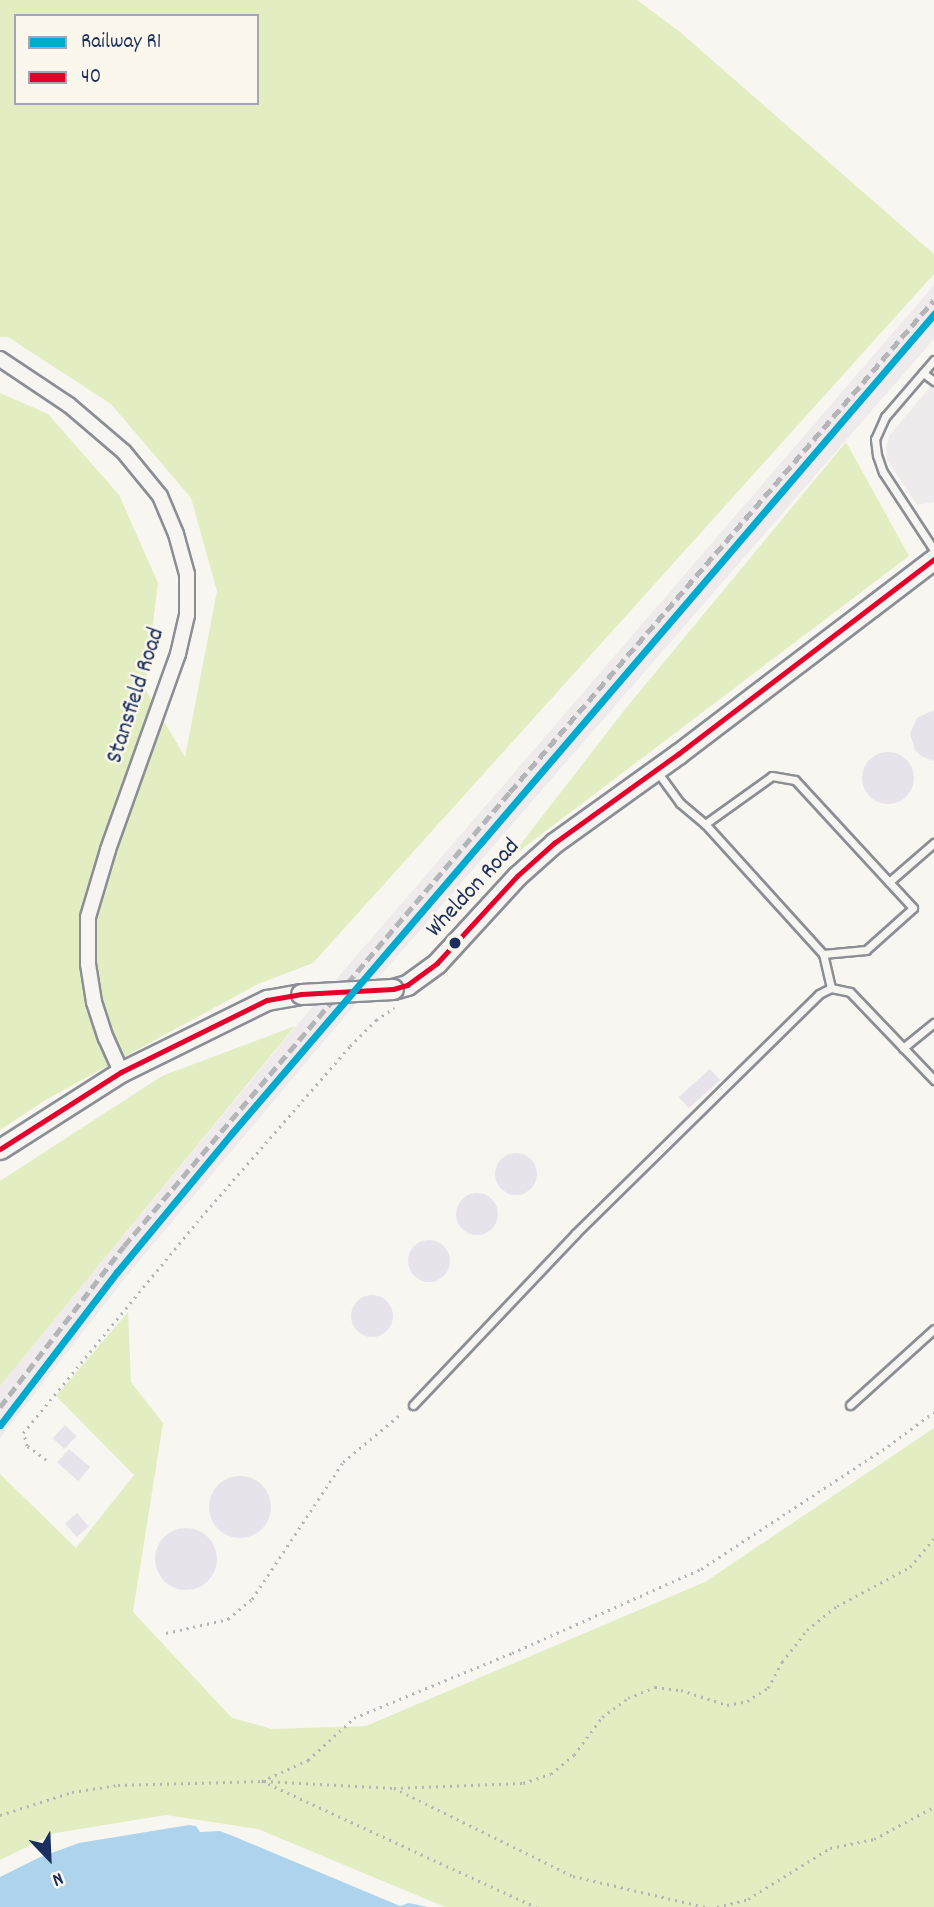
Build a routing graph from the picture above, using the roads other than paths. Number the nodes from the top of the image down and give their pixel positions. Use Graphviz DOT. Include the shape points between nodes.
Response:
graph roads {
  1 [pos="0,359"];
  2 [pos="934,360"];
  3 [pos="923,373"];
  4 [pos="934,381"];
  5 [pos="934,550"];
  6 [pos="934,559"];
  7 [pos="656,770"];
  8 [pos="705,824"];
  9 [pos="934,843"];
  10 [pos="889,882"];
  11 [pos="824,954"];
  12 [pos="831,988"];
  13 [pos="934,1023"];
  14 [pos="904,1048"];
  15 [pos="121,1072"];
  16 [pos="934,1080"];
  17 [pos="0,1149"];
  18 [pos="934,1329"];
  19 [pos="413,1405"];
  20 [pos="850,1405"];
  1 -- 15 [label="street, Stansfield Road" via="68,405 124,452 160,496 187,574 187,615 178,654 88,917 94,1002"];
  2 -- 3 [label="lane"];
  3 -- 4 [label="lane"];
  3 -- 5 [label="lane" via="885,417 876,439 883,472"];
  6 -- 7 [label="street, Wheldon Road"];
  7 -- 8 [label="lane" via="680,803"];
  7 -- 15 [label="street, Wheldon Road, bridge" via="542,852 437,963 394,998 301,994 267,1000"];
  8 -- 10 [label="lane" via="772,776 782,776 808,792"];
  8 -- 11 [label="lane"];
  9 -- 10 [label="lane"];
  10 -- 11 [label="lane" via="913,908 866,950"];
  11 -- 12 [label="lane"];
  12 -- 14 [label="lane" via="850,992"];
  12 -- 19 [label="lane" via="819,994 584,1225"];
  13 -- 14 [label="lane"];
  14 -- 16 [label="lane"];
  15 -- 17 [label="street, Wheldon Road"];
  18 -- 20 [label="lane"];
}
